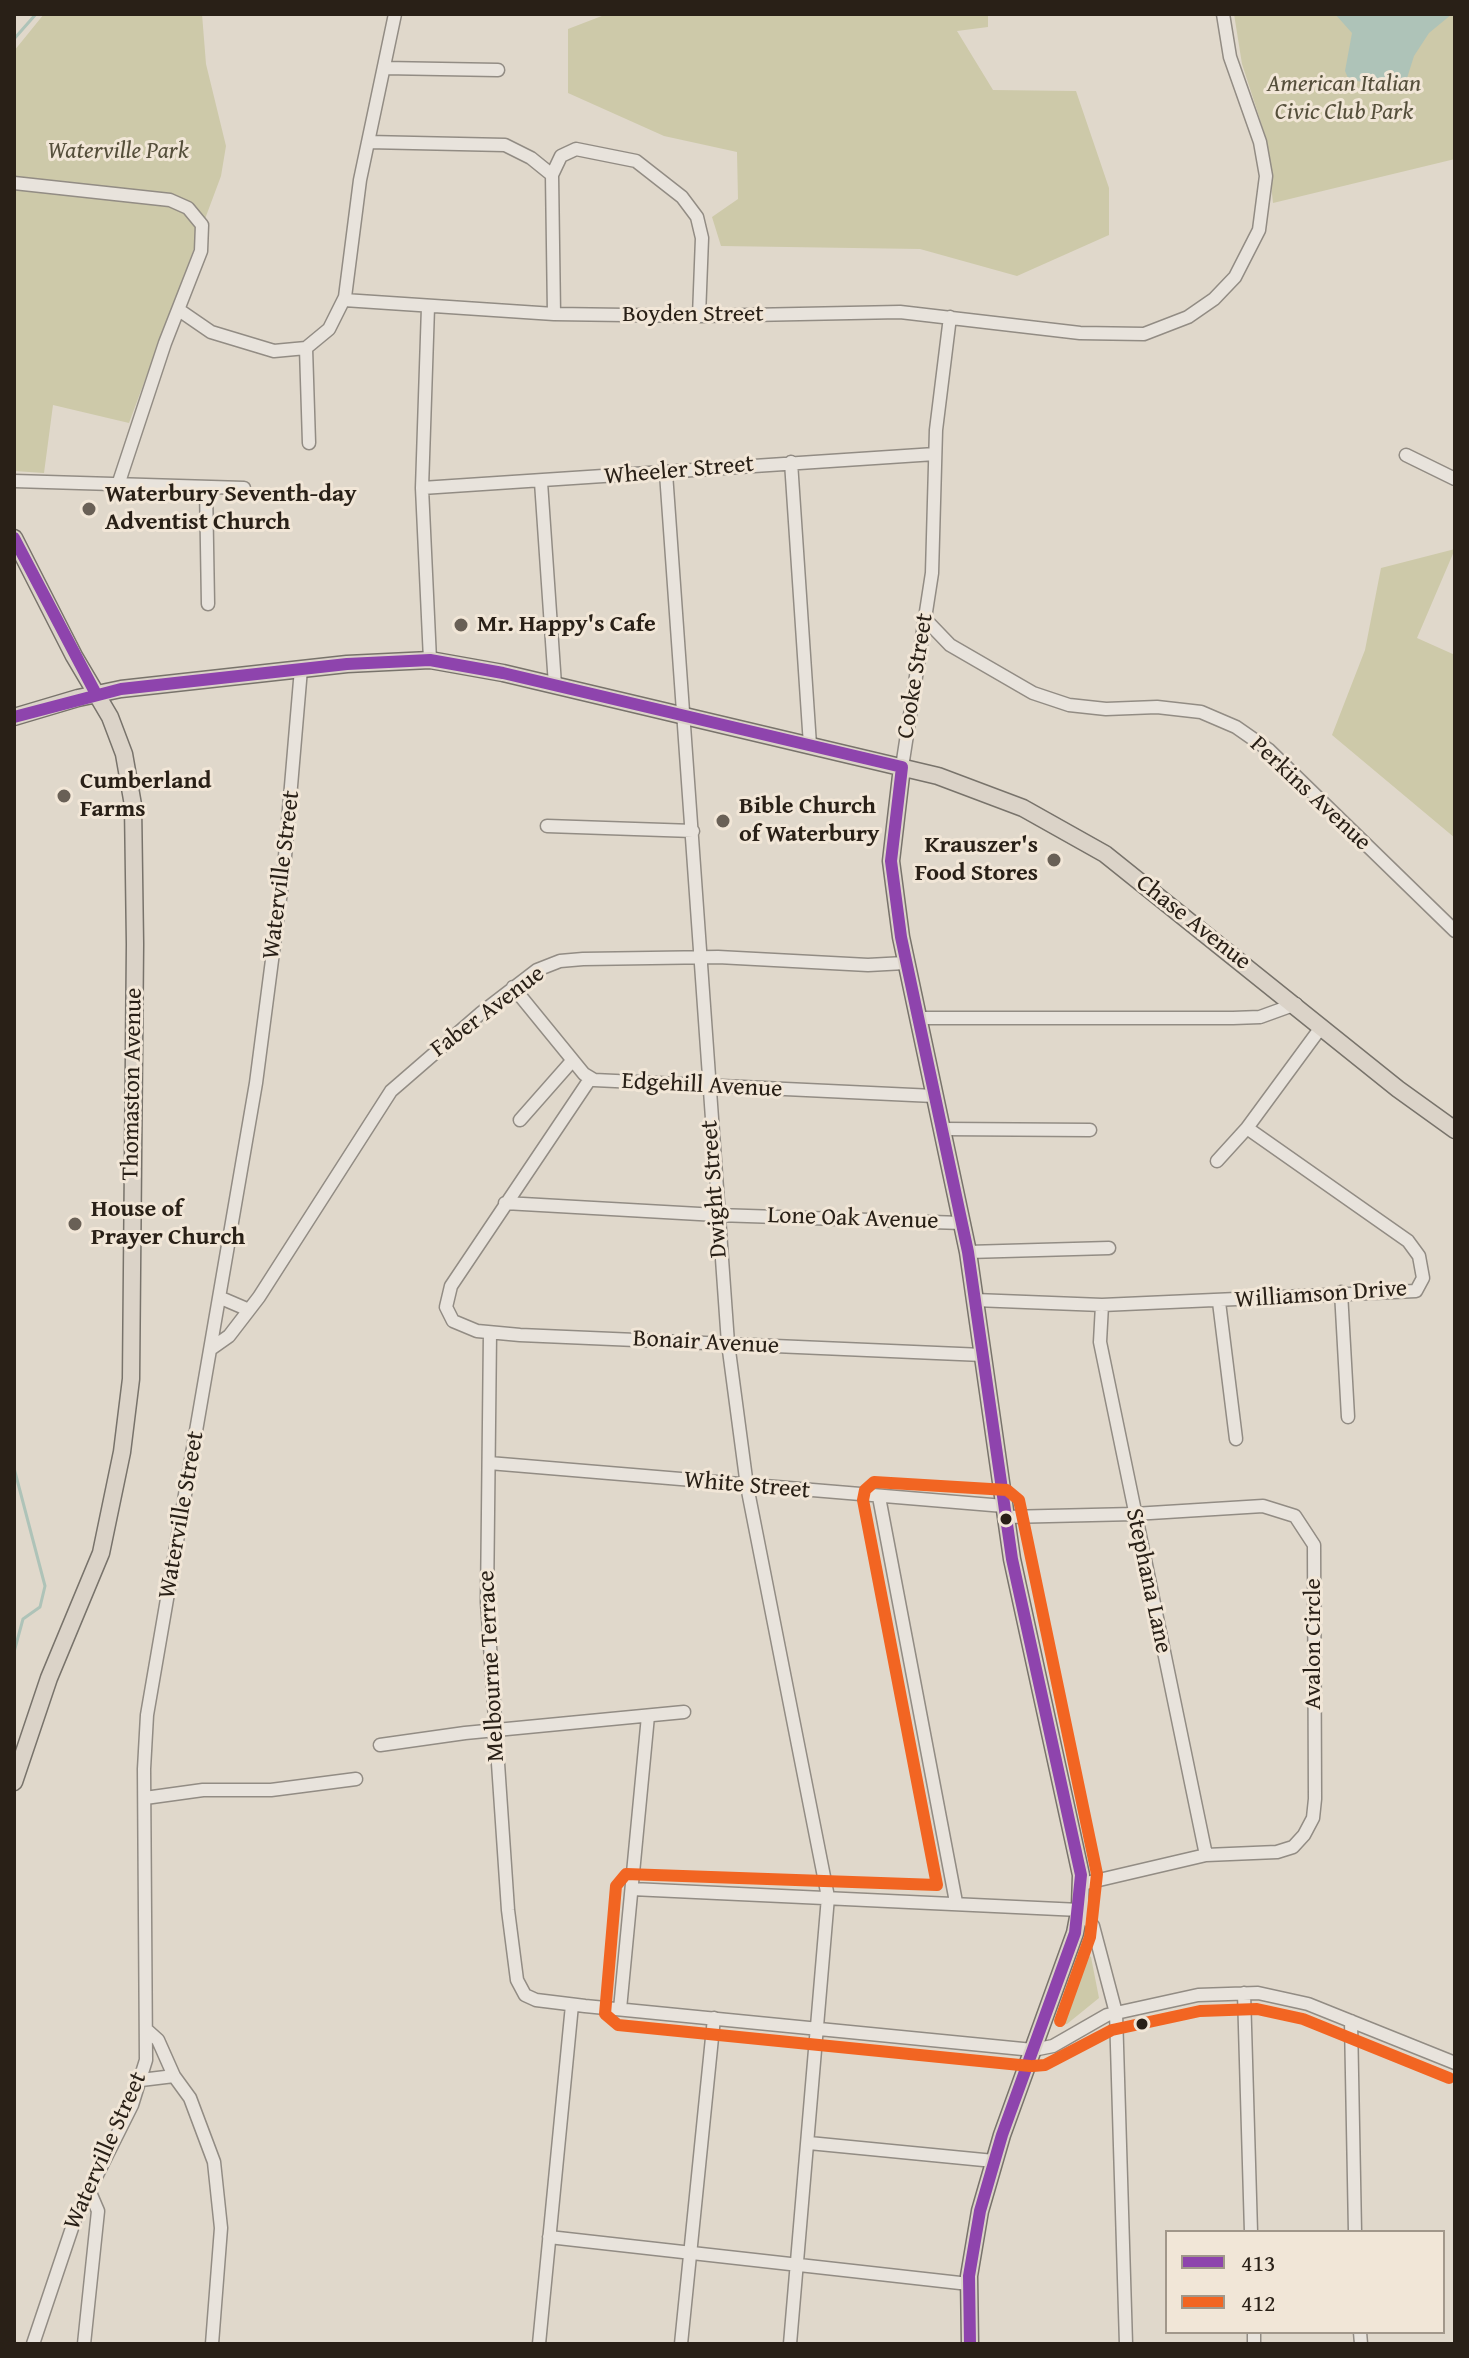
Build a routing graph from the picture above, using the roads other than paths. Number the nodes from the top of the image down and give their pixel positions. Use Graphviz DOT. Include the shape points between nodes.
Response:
graph roads {
  1 [pos="395,14"];
  2 [pos="1223,14"];
  3 [pos="384,68"];
  4 [pos="498,70"];
  5 [pos="368,142"];
  6 [pos="552,175"];
  7 [pos="14,183"];
  8 [pos="344,300"];
  9 [pos="428,307"];
  10 [pos="179,310"];
  11 [pos="554,314"];
  12 [pos="699,316"];
  13 [pos="950,317"];
  14 [pos="306,348"];
  15 [pos="309,443"];
  16 [pos="935,454"];
  17 [pos="1406,455"];
  18 [pos="791,462"];
  19 [pos="666,473"];
  20 [pos="1455,479"];
  21 [pos="14,481"];
  22 [pos="541,482"];
  23 [pos="118,485"];
  24 [pos="206,487"];
  25 [pos="244,488"];
  26 [pos="422,488"];
  27 [pos="14,538"];
  28 [pos="208,604"];
  29 [pos="925,619"];
  30 [pos="430,660"];
  31 [pos="301,669"];
  32 [pos="555,685"];
  33 [pos="96,694"];
  34 [pos="683,714"];
  35 [pos="14,717"];
  36 [pos="810,745"];
  37 [pos="902,767"];
  38 [pos="547,826"];
  39 [pos="693,831"];
  40 [pos="1455,931"];
  41 [pos="701,958"];
  42 [pos="905,963"];
  43 [pos="513,987"];
  44 [pos="1296,1004"];
  45 [pos="917,1018"];
  46 [pos="1322,1026"];
  47 [pos="572,1061"];
  48 [pos="590,1079"];
  49 [pos="708,1087"];
  50 [pos="934,1096"];
  51 [pos="520,1120"];
  52 [pos="1247,1128"];
  53 [pos="942,1129"];
  54 [pos="1090,1130"];
  55 [pos="1455,1130"];
  56 [pos="1217,1161"];
  57 [pos="505,1203"];
  58 [pos="717,1215"];
  59 [pos="962,1223"];
  60 [pos="1109,1248"];
  61 [pos="968,1252"];
  62 [pos="1341,1292"];
  63 [pos="221,1298"];
  64 [pos="975,1300"];
  65 [pos="1219,1302"];
  66 [pos="1102,1305"];
  67 [pos="249,1310"];
  68 [pos="490,1333"];
  69 [pos="728,1343"];
  70 [pos="212,1348"];
  71 [pos="983,1355"];
  72 [pos="1348,1417"];
  73 [pos="1236,1439"];
  74 [pos="489,1463"];
  75 [pos="747,1486"];
  76 [pos="879,1497"];
  77 [pos="1005,1512"];
  78 [pos="1134,1514"];
  79 [pos="684,1712"];
  80 [pos="648,1716"];
  81 [pos="495,1730"];
  82 [pos="380,1745"];
  83 [pos="356,1779"];
  84 [pos="14,1782"];
  85 [pos="145,1798"];
  86 [pos="1206,1855"];
  87 [pos="1082,1884"];
  88 [pos="632,1889"];
  89 [pos="828,1897"];
  90 [pos="956,1902"];
  91 [pos="1080,1910"];
  92 [pos="1244,1993"];
  93 [pos="572,2005"];
  94 [pos="620,2009"];
  95 [pos="1116,2013"];
  96 [pos="714,2018"];
  97 [pos="1351,2021"];
  98 [pos="819,2028"];
  99 [pos="148,2031"];
  100 [pos="1033,2050"];
  101 [pos="1455,2063"];
  102 [pos="174,2076"];
  103 [pos="141,2080"];
  104 [pos="809,2143"];
  105 [pos="994,2161"];
  106 [pos="89,2190"];
  107 [pos="1251,2230"];
  108 [pos="1355,2230"];
  109 [pos="549,2237"];
  110 [pos="690,2255"];
  111 [pos="798,2265"];
  112 [pos="969,2284"];
  113 [pos="33,2344"];
  114 [pos="84,2344"];
  115 [pos="212,2344"];
  116 [pos="539,2344"];
  117 [pos="681,2344"];
  118 [pos="790,2344"];
  119 [pos="970,2344"];
  120 [pos="1126,2344"];
  1 -- 3 [label="street"];
  2 -- 13 [label="street, Boyden Street" via="1230,57 1260,142 1266,176 1259,230 1235,277 1188,317 1144,334 1080,333"];
  3 -- 4 [label="street"];
  3 -- 5 [label="street"];
  5 -- 6 [label="street" via="505,145"];
  5 -- 8 [label="street"];
  6 -- 11 [label="street"];
  6 -- 12 [label="street" via="561,156 576,149 601,152 636,161 682,197 697,217 702,238"];
  7 -- 10 [label="street" via="154,197 188,208 200,221 204,239"];
  8 -- 9 [label="street, Boyden Street"];
  8 -- 14 [label="street" via="325,334"];
  9 -- 11 [label="street, Boyden Street"];
  9 -- 26 [label="street"];
  10 -- 14 [label="street" via="199,326 243,344 281,351"];
  10 -- 23 [label="street"];
  11 -- 12 [label="street, Boyden Street"];
  12 -- 13 [label="street, Boyden Street" via="900,312"];
  13 -- 16 [label="street, Cooke Street"];
  14 -- 15 [label="street"];
  16 -- 18 [label="street, Wheeler Street"];
  16 -- 29 [label="street, Cooke Street" via="933,561"];
  17 -- 20 [label="street"];
  18 -- 19 [label="street, Wheeler Street"];
  18 -- 36 [label="street"];
  19 -- 22 [label="street, Wheeler Street"];
  19 -- 34 [label="street, Dwight Street"];
  21 -- 23 [label="street"];
  22 -- 26 [label="street, Wheeler Street"];
  22 -- 32 [label="street"];
  23 -- 24 [label="street"];
  24 -- 25 [label="street"];
  24 -- 28 [label="street"];
  26 -- 30 [label="street"];
  27 -- 33 [label="main road, Thomaston Avenue"];
  29 -- 37 [label="street, Cooke Street"];
  29 -- 40 [label="street, Perkins Avenue" via="950,645 1033,693 1069,705 1201,712 1236,727 1269,750"];
  30 -- 31 [label="main road, Chase Avenue"];
  30 -- 32 [label="main road, Chase Avenue"];
  31 -- 33 [label="main road, Chase Avenue"];
  31 -- 63 [label="street, Waterville Street" via="283,882"];
  32 -- 34 [label="main road, Chase Avenue"];
  33 -- 35 [label="main road, Chase Avenue"];
  33 -- 84 [label="main road, Thomaston Avenue" via="124,754 133,805 130,1394 106,1535 41,1698"];
  34 -- 36 [label="main road, Chase Avenue"];
  34 -- 39 [label="street, Dwight Street"];
  36 -- 37 [label="main road, Chase Avenue"];
  37 -- 42 [label="main road, Cooke Street" via="891,871"];
  37 -- 44 [label="main road, Chase Avenue" via="1005,800 1072,833 1141,880"];
  38 -- 39 [label="street"];
  39 -- 41 [label="street, Dwight Street"];
  41 -- 42 [label="street, Faber Avenue"];
  41 -- 43 [label="street, Faber Avenue" via="565,960 537,970"];
  41 -- 49 [label="street, Dwight Street"];
  42 -- 45 [label="main road, Cooke Street"];
  43 -- 47 [label="street, Edgehill Avenue"];
  43 -- 67 [label="street, Faber Avenue" via="391,1091"];
  44 -- 45 [label="street" via="1260,1017 1233,1018"];
  44 -- 46 [label="main road, Chase Avenue"];
  45 -- 50 [label="main road, Cooke Street"];
  46 -- 52 [label="street"];
  46 -- 55 [label="main road, Chase Avenue"];
  47 -- 48 [label="street, Edgehill Avenue"];
  47 -- 51 [label="street"];
  48 -- 49 [label="street, Edgehill Avenue"];
  48 -- 57 [label="street"];
  49 -- 50 [label="street, Edgehill Avenue"];
  49 -- 58 [label="street, Dwight Street"];
  50 -- 53 [label="main road, Cooke Street"];
  52 -- 56 [label="street"];
  52 -- 62 [label="street, Williamson Drive" via="1408,1241 1419,1256 1423,1278 1416,1291"];
  53 -- 54 [label="street"];
  53 -- 59 [label="main road, Cooke Street"];
  57 -- 58 [label="street, Lone Oak Avenue"];
  57 -- 68 [label="street, Bonair Avenue" via="446,1302 453,1321"];
  58 -- 59 [label="street, Lone Oak Avenue"];
  58 -- 69 [label="street, Dwight Street"];
  59 -- 61 [label="main road, Cooke Street"];
  60 -- 61 [label="street"];
  61 -- 64 [label="main road, Cooke Street"];
  62 -- 65 [label="street, Williamson Drive"];
  62 -- 72 [label="street"];
  63 -- 67 [label="street"];
  63 -- 70 [label="street, Waterville Street"];
  64 -- 66 [label="street, Williamson Drive"];
  64 -- 71 [label="main road, Cooke Street"];
  65 -- 66 [label="street, Williamson Drive"];
  65 -- 73 [label="street"];
  66 -- 78 [label="street, Stephana Lane" via="1100,1342"];
  67 -- 70 [label="street, Faber Avenue"];
  68 -- 69 [label="street, Bonair Avenue"];
  68 -- 74 [label="street, Melbourne Terrace"];
  69 -- 71 [label="street, Bonair Avenue"];
  69 -- 75 [label="street, Dwight Street"];
  70 -- 85 [label="street, Waterville Street" via="149,1700"];
  71 -- 77 [label="main road, Cooke Street"];
  74 -- 75 [label="street, White Street"];
  74 -- 81 [label="street, Melbourne Terrace" via="487,1602"];
  75 -- 76 [label="street, White Street"];
  75 -- 89 [label="street, Dwight Street"];
  76 -- 77 [label="street, White Street"];
  76 -- 90 [label="street"];
  77 -- 78 [label="street, Avalon Circle"];
  77 -- 87 [label="main road, Cooke Street"];
  78 -- 86 [label="street, Stephana Lane"];
  78 -- 86 [label="street, Avalon Circle" via="1263,1506 1295,1516 1314,1545 1313,1818 1293,1847"];
  79 -- 80 [label="street"];
  80 -- 81 [label="street"];
  80 -- 88 [label="street"];
  81 -- 82 [label="street"];
  81 -- 93 [label="street, Melbourne Terrace" via="517,1980 525,1995"];
  83 -- 85 [label="street"];
  85 -- 99 [label="street, Waterville Street"];
  86 -- 87 [label="street, Avalon Circle"];
  87 -- 91 [label="main road, Cooke Street"];
  88 -- 89 [label="street"];
  88 -- 94 [label="street"];
  89 -- 90 [label="street"];
  89 -- 98 [label="street, Dwight Street"];
  90 -- 91 [label="street"];
  91 -- 95 [label="street" via="1093,1926"];
  91 -- 100 [label="main road, Cooke Street"];
  92 -- 95 [label="street" via="1188,1997"];
  92 -- 97 [label="street" via="1294,2000"];
  92 -- 107 [label="street"];
  93 -- 94 [label="street"];
  93 -- 109 [label="street"];
  94 -- 96 [label="street"];
  95 -- 100 [label="street" via="1090,2022 1053,2046"];
  95 -- 120 [label="street"];
  96 -- 98 [label="street"];
  96 -- 110 [label="street"];
  97 -- 101 [label="street"];
  97 -- 108 [label="street"];
  98 -- 100 [label="street"];
  98 -- 104 [label="street, Dwight Street"];
  99 -- 102 [label="street" via="158,2040"];
  99 -- 103 [label="street, Waterville Street"];
  100 -- 105 [label="main road, Cooke Street"];
  102 -- 103 [label="street"];
  102 -- 115 [label="street" via="198,2115 219,2189 221,2239"];
  103 -- 106 [label="street, Waterville Street"];
  104 -- 105 [label="street"];
  104 -- 111 [label="street, Dwight Street"];
  105 -- 112 [label="main road, Cooke Street" via="974,2236"];
  106 -- 113 [label="street, Waterville Street"];
  106 -- 114 [label="street" via="98,2211"];
  109 -- 110 [label="street"];
  109 -- 116 [label="street"];
  110 -- 111 [label="street"];
  110 -- 117 [label="street"];
  111 -- 112 [label="street"];
  111 -- 118 [label="street, Dwight Street"];
  112 -- 119 [label="main road, Cooke Street"];
}
